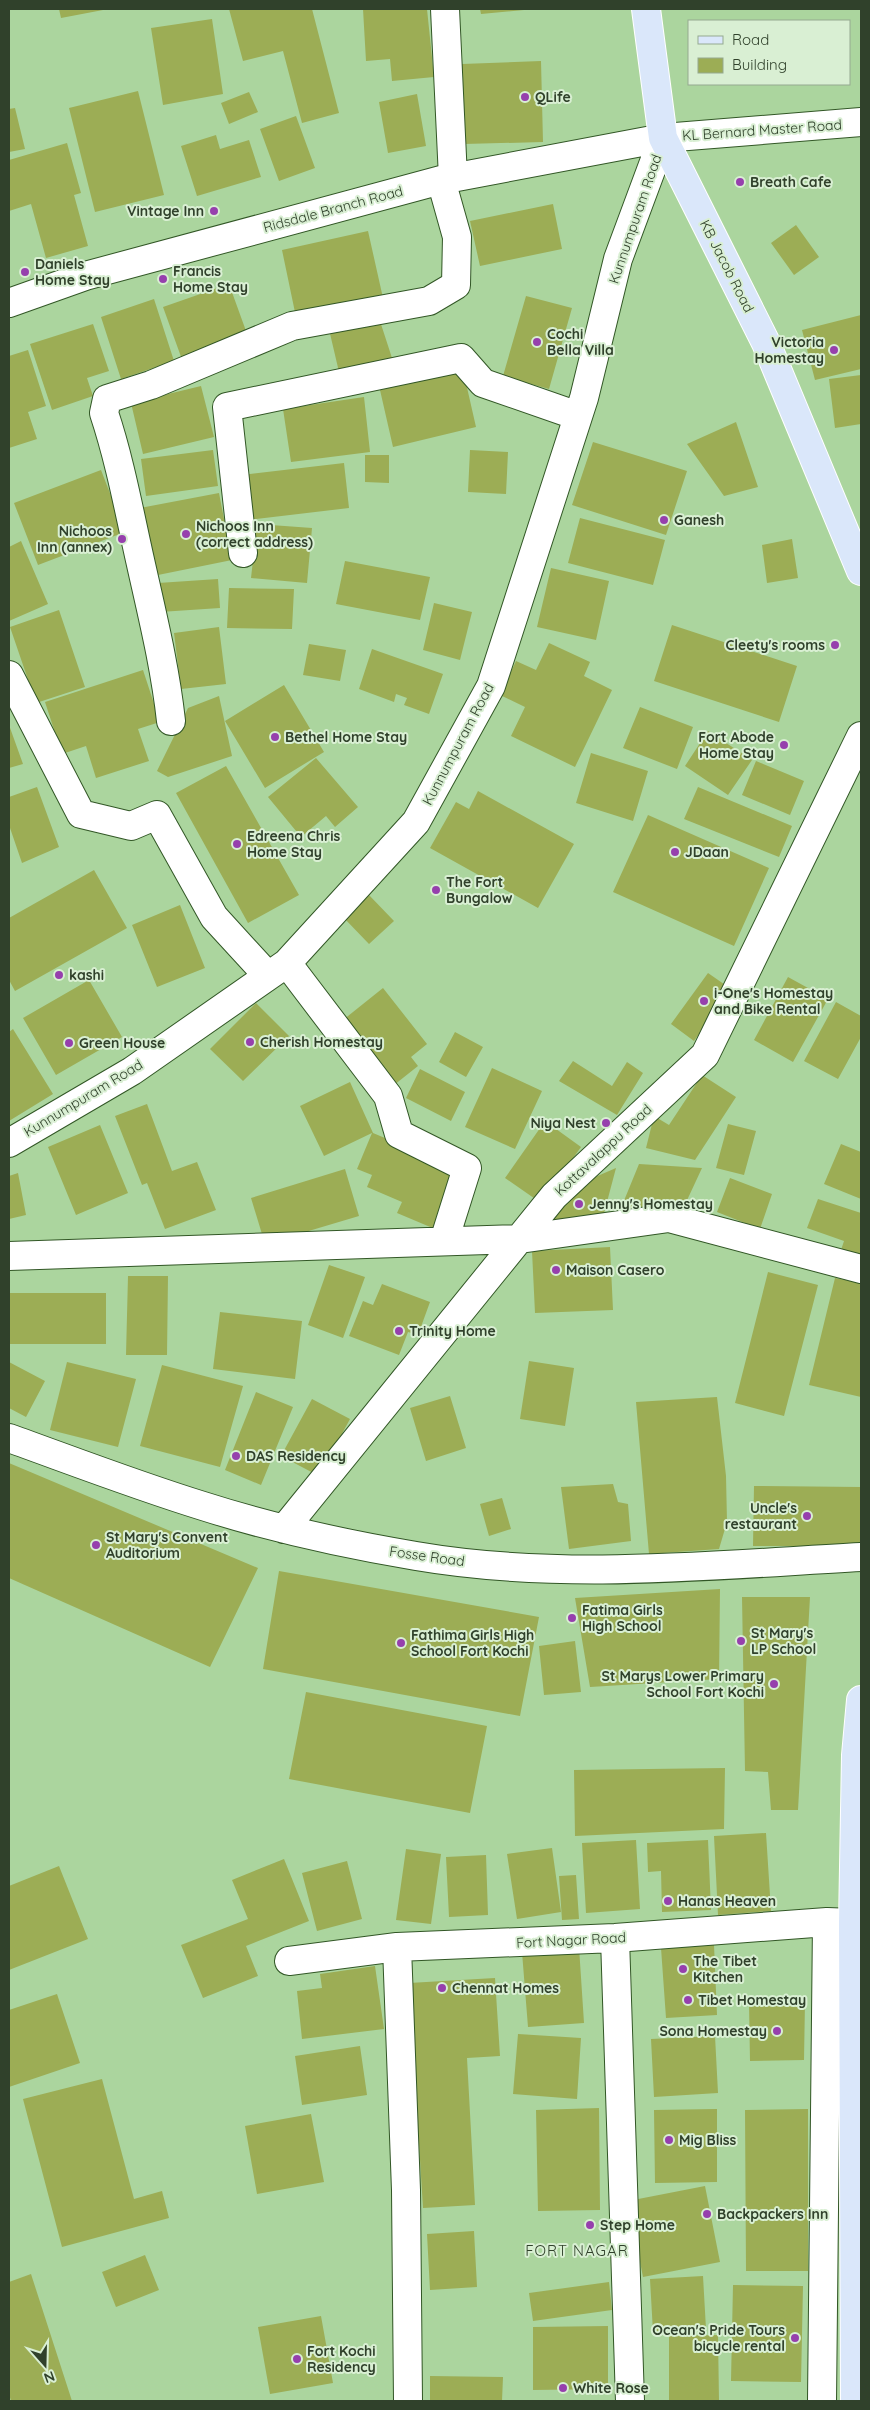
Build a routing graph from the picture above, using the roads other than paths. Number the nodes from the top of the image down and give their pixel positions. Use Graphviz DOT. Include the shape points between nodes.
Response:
graph roads {
  1 [pos="445,9"];
  2 [pos="646,9"];
  3 [pos="861,122"];
  4 [pos="663,138"];
  5 [pos="447,179"];
  6 [pos="9,302"];
  7 [pos="578,416"];
  8 [pos="243,553"];
  9 [pos="861,571"];
  10 [pos="9,674"];
  11 [pos="171,721"];
  12 [pos="861,736"];
  13 [pos="278,970"];
  14 [pos="9,1143"];
  15 [pos="520,1239"];
  16 [pos="444,1241"];
  17 [pos="9,1256"];
  18 [pos="861,1269"];
  19 [pos="9,1438"];
  20 [pos="284,1529"];
  21 [pos="861,1557"];
  22 [pos="861,1700"];
  23 [pos="840,1922"];
  24 [pos="615,1938"];
  25 [pos="397,1947"];
  26 [pos="290,1961"];
  27 [pos="408,2401"];
  28 [pos="630,2401"];
  29 [pos="822,2401"];
  30 [pos="855,2401"];
  1 -- 5 [label="street"];
  2 -- 4 [label="main road, KB Jacob Road"];
  3 -- 4 [label="street, KL Bernard Master Road"];
  4 -- 5 [label="street, Ridsdale Branch Road"];
  4 -- 7 [label="street, Kunnumpuram Road" via="618,259"];
  4 -- 9 [label="main road, KB Jacob Road" via="766,343"];
  5 -- 6 [label="street, Ridsdale Branch Road" via="85,276"];
  5 -- 11 [label="street" via="457,237 456,285 429,301 292,326 151,385 107,399 104,413 158,635"];
  7 -- 8 [label="street" via="483,383 461,358 226,406"];
  7 -- 13 [label="street, Kunnumpuram Road" via="490,686 416,822"];
  10 -- 13 [label="street" via="81,814 131,826 157,815 214,917"];
  12 -- 15 [label="street, Kottavalappu Road" via="705,1056 554,1196"];
  13 -- 14 [label="street, Kunnumpuram Road" via="132,1071"];
  13 -- 16 [label="street" via="388,1096 400,1134 467,1168"];
  15 -- 16 [label="street"];
  15 -- 18 [label="street" via="669,1218"];
  15 -- 20 [label="street, Kottavalappu Road"];
  16 -- 17 [label="street"];
  19 -- 20 [label="street, Fosse Road" via="202,1506"];
  20 -- 21 [label="street, Fosse Road" via="417,1557 529,1568 616,1571"];
  22 -- 23 [label="main road"];
  23 -- 24 [label="street, Fort Nagar Road"];
  23 -- 29 [label="street"];
  23 -- 30 [label="main road"];
  24 -- 25 [label="street, Fort Nagar Road"];
  24 -- 28 [label="street"];
  25 -- 26 [label="street, Fort Nagar Road"];
  25 -- 27 [label="street" via="406,2190"];
}
